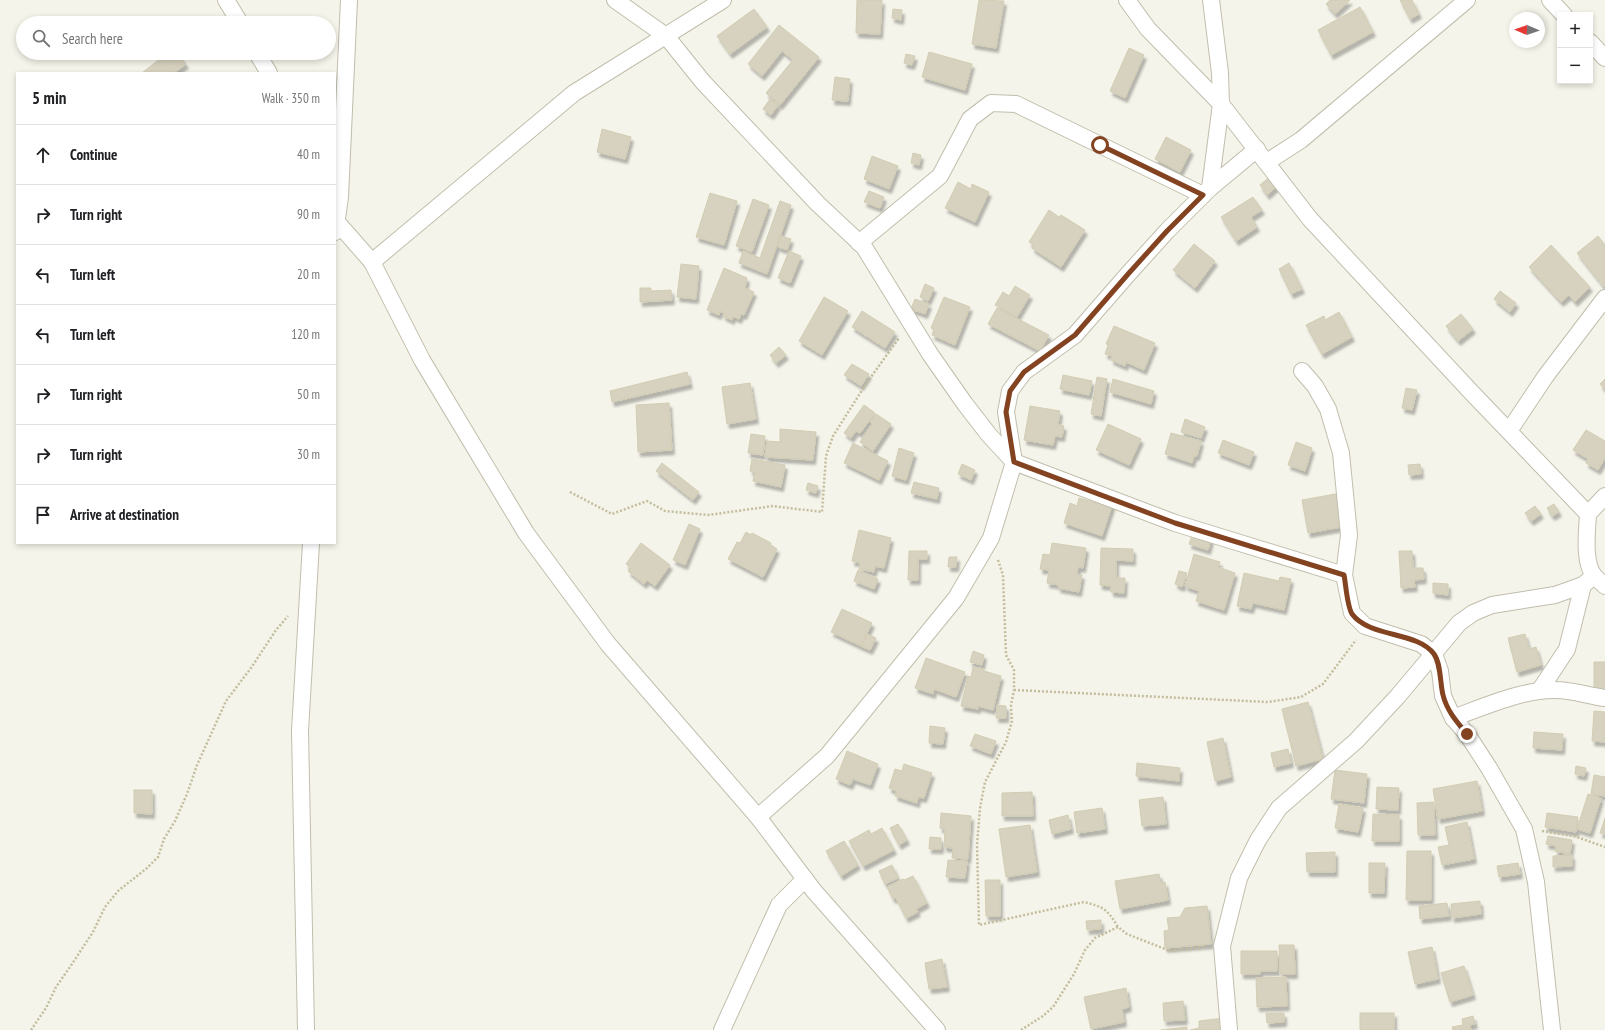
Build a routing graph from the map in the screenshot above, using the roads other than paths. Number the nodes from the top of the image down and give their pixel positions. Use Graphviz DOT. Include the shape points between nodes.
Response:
graph roads {
  1 [pos="226,0"];
  2 [pos="348,0"];
  3 [pos="615,0"];
  4 [pos="723,0"];
  5 [pos="1127,0"];
  6 [pos="1211,0"];
  7 [pos="1467,0"];
  8 [pos="1550,0"];
  9 [pos="1561,12"];
  10 [pos="236,16"];
  11 [pos="666,36"];
  12 [pos="1593,45"];
  13 [pos="1605,58"];
  14 [pos="261,60"];
  15 [pos="268,72"];
  16 [pos="1221,104"];
  17 [pos="1257,149"];
  18 [pos="1267,162"];
  19 [pos="1207,192"];
  20 [pos="337,193"];
  21 [pos="336,226"];
  22 [pos="859,243"];
  23 [pos="372,262"];
  24 [pos="1605,298"];
  25 [pos="1302,371"];
  26 [pos="1509,431"];
  27 [pos="1014,462"];
  28 [pos="1605,496"];
  29 [pos="1588,514"];
  30 [pos="311,544"];
  31 [pos="1344,575"];
  32 [pos="1594,582"];
  33 [pos="1434,654"];
  34 [pos="1540,690"];
  35 [pos="1605,698"];
  36 [pos="1453,718"];
  37 [pos="758,817"];
  38 [pos="805,879"];
  39 [pos="306,1030"];
  40 [pos="722,1030"];
  41 [pos="937,1030"];
  42 [pos="1229,1030"];
  43 [pos="1552,1030"];
  1 -- 10 [label="street"];
  2 -- 20 [label="street"];
  3 -- 11 [label="street"];
  4 -- 11 [label="street"];
  5 -- 16 [label="street" via="1148,29"];
  6 -- 16 [label="street"];
  7 -- 18 [label="street" via="1301,140"];
  8 -- 9 [label="street"];
  11 -- 22 [label="street" via="703,82 818,204"];
  11 -- 23 [label="street" via="574,93"];
  12 -- 13 [label="street"];
  14 -- 15 [label="street"];
  16 -- 17 [label="street"];
  16 -- 19 [label="street"];
  17 -- 18 [label="street"];
  17 -- 19 [label="street"];
  18 -- 26 [label="street" via="1310,219"];
  19 -- 22 [label="street" via="1016,104 991,103 970,119 940,176"];
  19 -- 27 [label="street" via="1167,231 1075,335 1024,372 1010,391 1006,412"];
  20 -- 21 [label="street"];
  21 -- 23 [label="street"];
  22 -- 27 [label="street" via="880,271 910,322 965,404"];
  23 -- 37 [label="street" via="422,360 526,533 608,644"];
  24 -- 26 [label="street" via="1545,377"];
  25 -- 31 [label="street" via="1315,386 1328,409 1341,453 1350,534"];
  26 -- 29 [label="street"];
  27 -- 31 [label="street" via="1175,523"];
  27 -- 37 [label="street" via="991,538 956,598 827,756"];
  28 -- 29 [label="street"];
  29 -- 32 [label="street" via="1588,564"];
  30 -- 39 [label="street" via="300,731"];
  31 -- 33 [label="street" via="1352,614 1365,626 1421,644"];
  32 -- 33 [label="street" via="1555,595 1492,605 1473,613 1460,623"];
  32 -- 34 [label="street" via="1567,650"];
  33 -- 36 [label="street" via="1440,671 1443,696"];
  33 -- 42 [label="street" via="1356,741 1279,808 1258,840 1239,878 1222,946"];
  34 -- 35 [label="street" via="1558,690"];
  34 -- 36 [label="street"];
  36 -- 43 [label="street" via="1467,734 1489,768 1524,829 1536,882"];
  37 -- 38 [label="street"];
  38 -- 40 [label="street" via="779,906"];
  38 -- 41 [label="street"];
}
